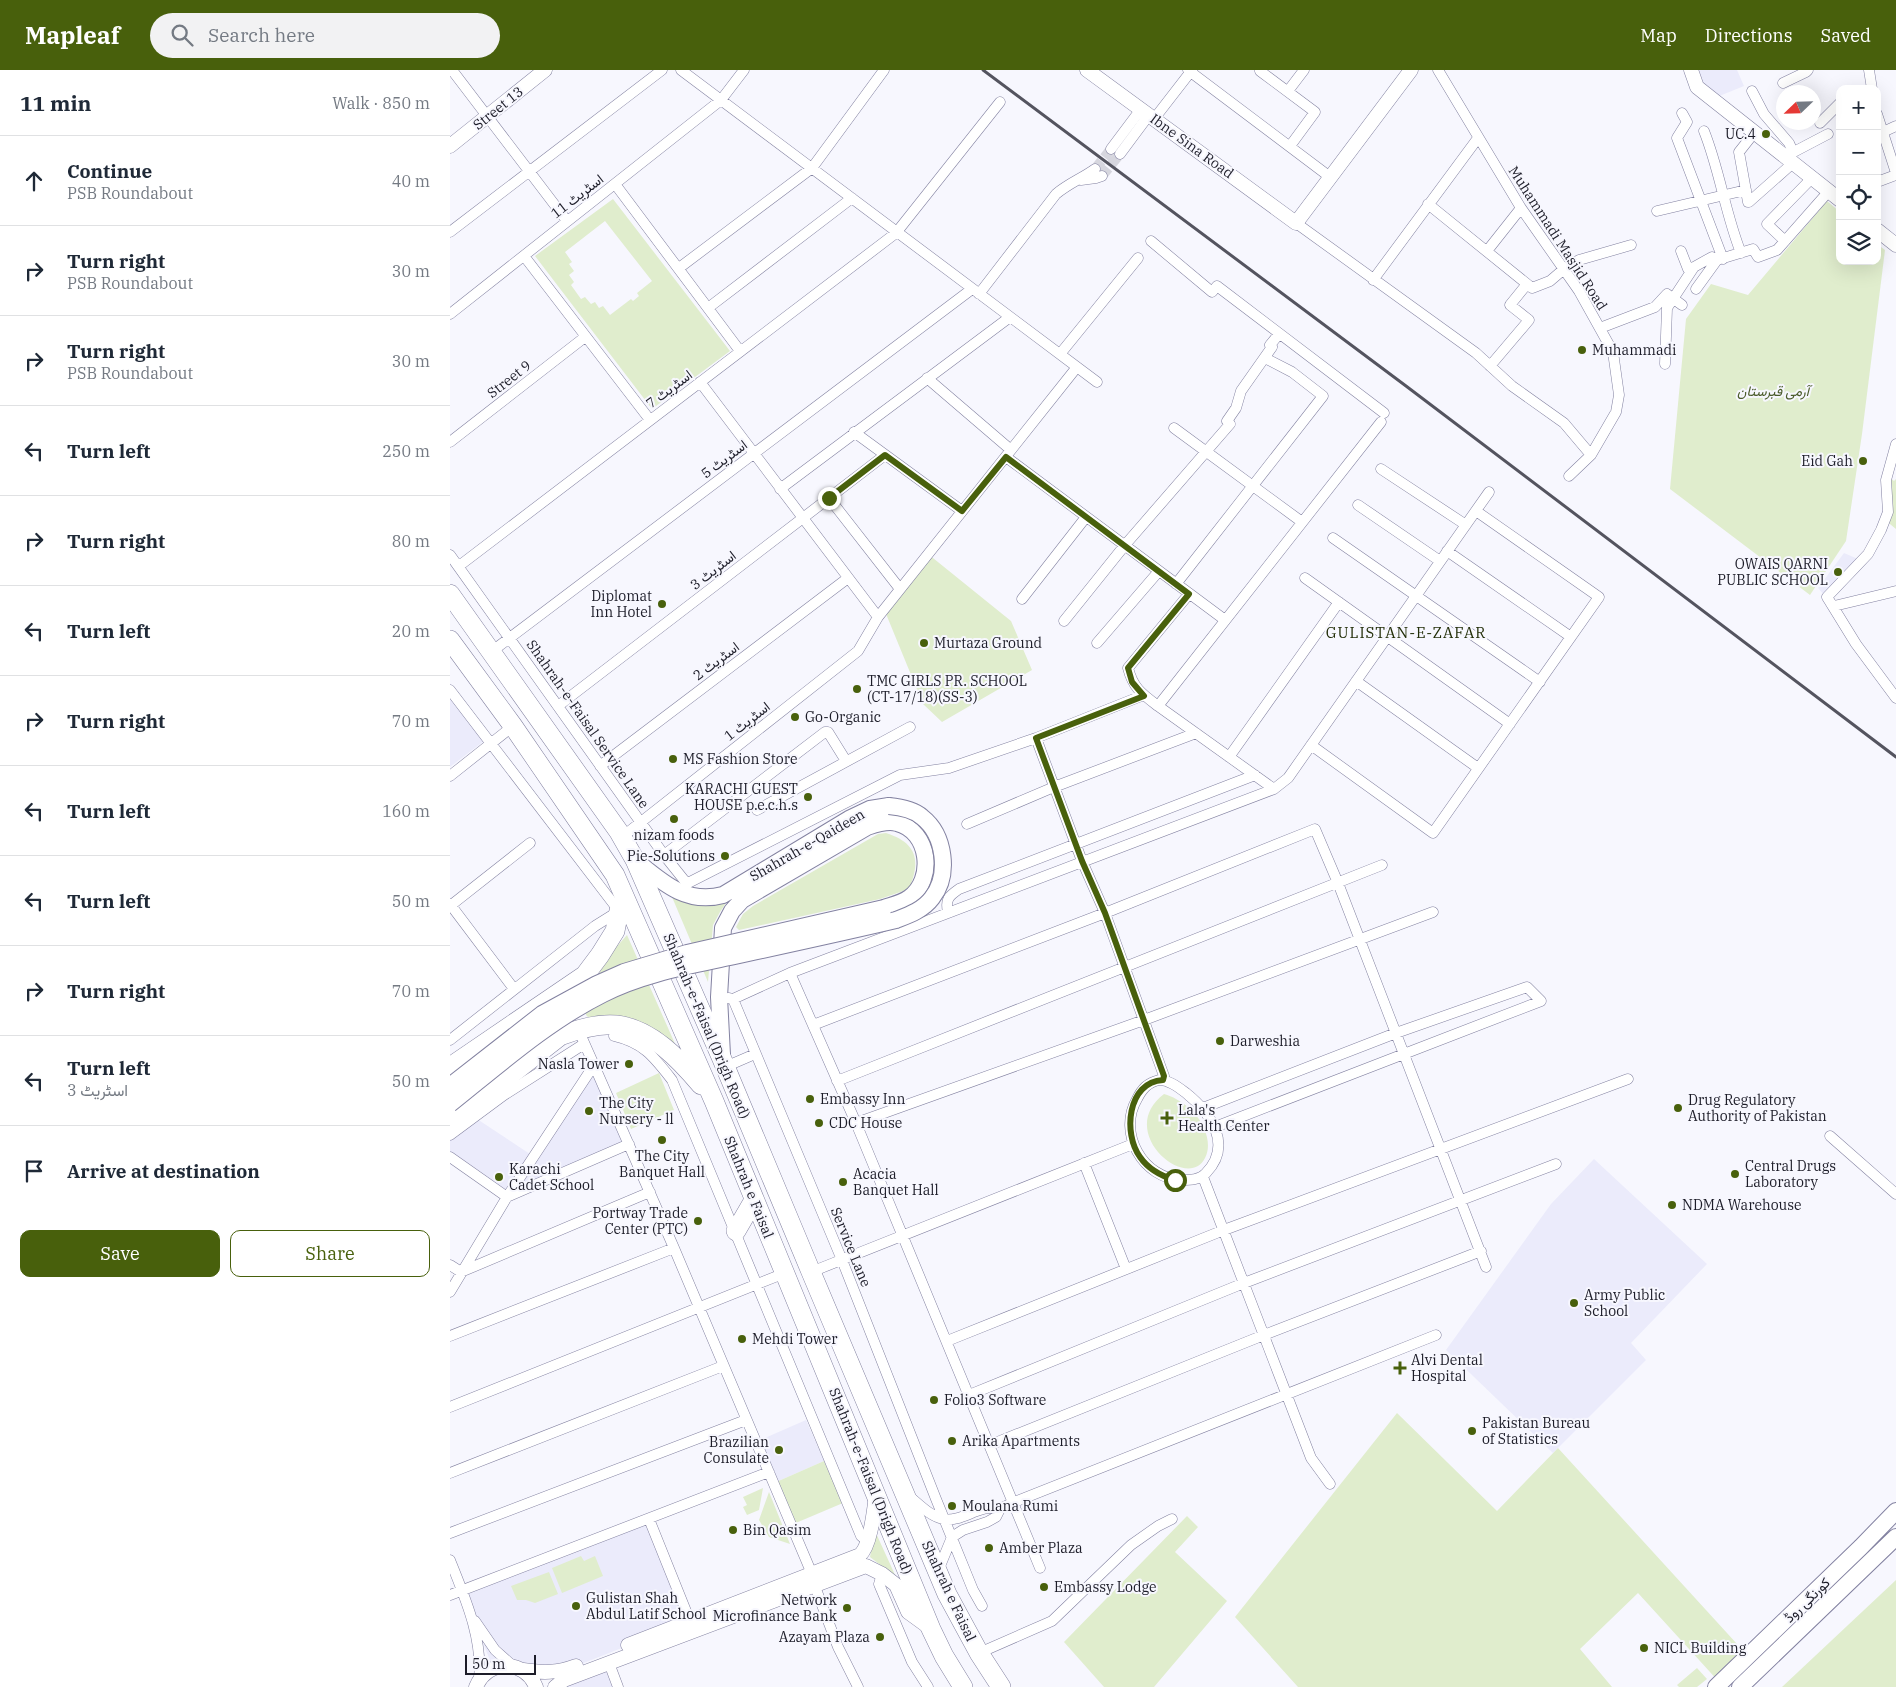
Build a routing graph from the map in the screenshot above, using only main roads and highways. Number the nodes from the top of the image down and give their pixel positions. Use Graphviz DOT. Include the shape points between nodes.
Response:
graph roads {
  1 [pos="450,594"];
  2 [pos="453,651"];
  3 [pos="635,860"];
  4 [pos="623,906"];
  5 [pos="562,991"];
  6 [pos="581,1036"];
  7 [pos="724,1063"];
  8 [pos="450,1066"];
  9 [pos="450,1086"];
  10 [pos="714,1101"];
  11 [pos="450,1104"];
  12 [pos="450,1122"];
  13 [pos="754,1200"];
  14 [pos="736,1232"];
  15 [pos="785,1273"];
  16 [pos="904,1491"];
  17 [pos="1896,1511"];
  18 [pos="1896,1537"];
  19 [pos="963,1687"];
  20 [pos="1001,1687"];
  21 [pos="1716,1687"];
  22 [pos="1740,1687"];
  1 -- 3 [label="highway, Shahrah-e-Faisal (Drigh Road)"];
  2 -- 4 [label="highway, Shahrah-e-Faisal (Drigh Road)" via="513,726 615,875"];
  3 -- 7 [label="highway, Shahrah-e-Faisal (Drigh Road)"];
  3 -- 11 [label="main road, Shahrah-e-Qaideen, bridge" via="658,880 686,896 711,898 849,819 870,809 889,806 905,808 922,816 932,829 944,861 940,882 932,898 918,912 896,920 702,963 629,983 577,1008 546,1028"];
  4 -- 5 [label="highway" via="615,931 600,956 585,975"];
  4 -- 10 [label="highway, Shahrah-e-Faisal (Drigh Road)"];
  5 -- 6 [label="highway" via="577,1002"];
  5 -- 8 [label="highway"];
  6 -- 10 [label="highway" via="602,1025 634,1030 672,1054"];
  6 -- 12 [label="highway" via="560,1036"];
  7 -- 9 [label="main road, Shahrah-e-Qaideen, bridge" via="726,998 723,928 732,911 742,900 867,827 881,822 898,823 912,830 921,842 926,873 920,887 910,897 884,908 687,953 624,972 542,1014"];
  7 -- 16 [label="highway, Shahrah-e-Faisal (Drigh Road)"];
  10 -- 13 [label="highway, Shahrah e Faisal"];
  13 -- 14 [label="highway"];
  13 -- 15 [label="highway, Shahrah e Faisal"];
  15 -- 19 [label="highway, Shahrah-e-Faisal (Drigh Road)" via="931,1629"];
  16 -- 20 [label="highway, Shahrah e Faisal" via="947,1594"];
  17 -- 21 [label="main road, کورنگی روڈ"];
  18 -- 22 [label="main road, کورنگی روڈ"];
}
